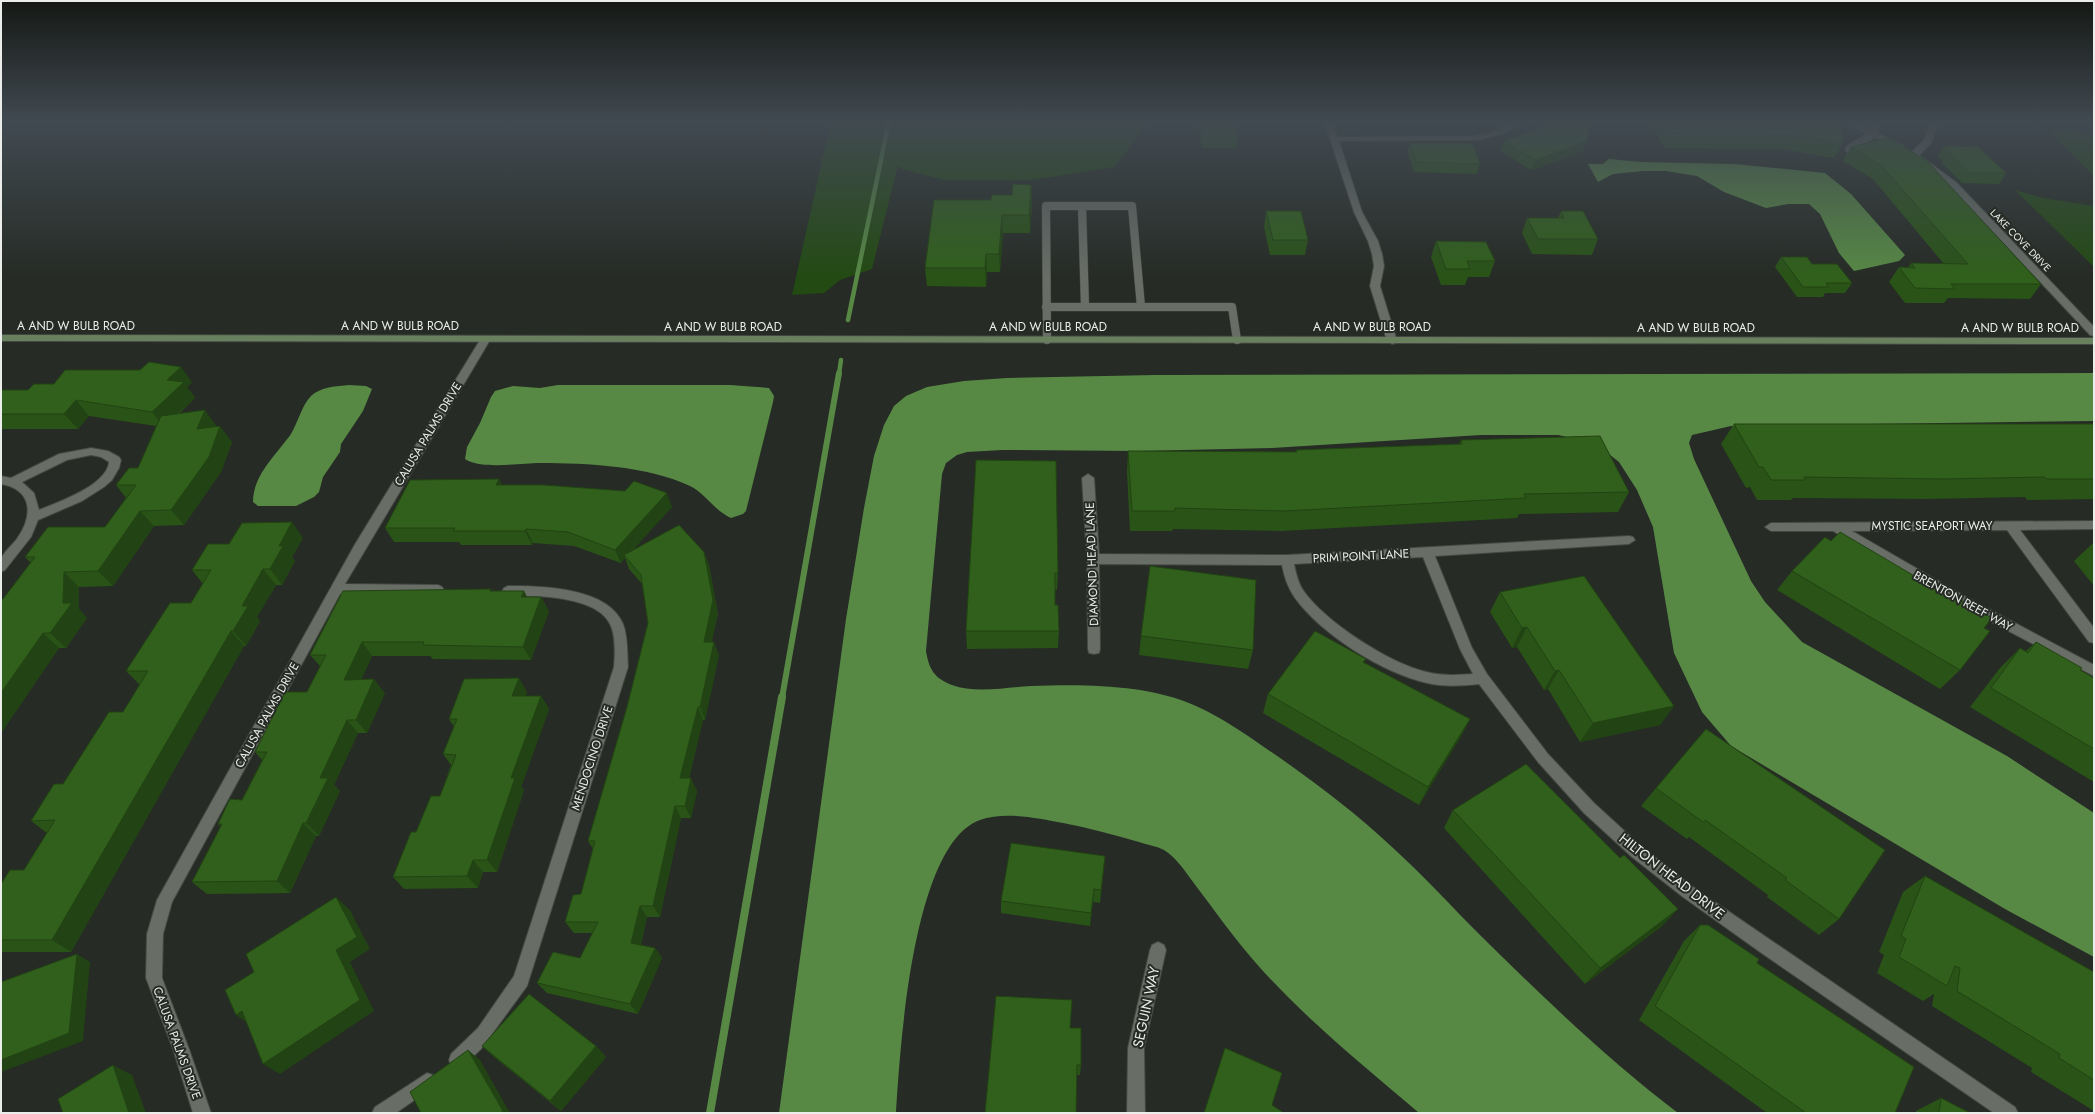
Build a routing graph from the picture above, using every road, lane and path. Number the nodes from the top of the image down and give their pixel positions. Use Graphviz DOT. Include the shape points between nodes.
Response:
graph roads {
  1 [pos="1345,173"];
  2 [pos="1938,173"];
  3 [pos="1082,206"];
  4 [pos="1046,307"];
  5 [pos="1085,307"];
  6 [pos="1141,307"];
  7 [pos="2094,333"];
  8 [pos="1,338"];
  9 [pos="485,340"];
  10 [pos="1046,340"];
  11 [pos="1237,340"];
  12 [pos="1392,340"];
  13 [pos="2094,341"];
  14 [pos="1088,478"];
  15 [pos="1,480"];
  16 [pos="13,482"];
  17 [pos="33,517"];
  18 [pos="2094,525"];
  19 [pos="2011,526"];
  20 [pos="1771,527"];
  21 [pos="1835,527"];
  22 [pos="1629,540"];
  23 [pos="1428,553"];
  24 [pos="1093,559"];
  25 [pos="1287,560"];
  26 [pos="1,567"];
  27 [pos="337,589"];
  28 [pos="454,590"];
  29 [pos="493,591"];
  30 [pos="2094,638"];
  31 [pos="1094,649"];
  32 [pos="2094,671"];
  33 [pos="1482,678"];
  34 [pos="1158,950"];
  35 [pos="202,1113"];
  36 [pos="381,1113"];
  37 [pos="1136,1113"];
  38 [pos="2009,1113"];
  1 -- 12 [label="street" via="1358,212 1377,254 1379,266 1375,286"];
  2 -- 7 [label="street, LAKE COVE DRIVE" via="1953,184"];
  3 -- 4 [label="lane" via="1046,206"];
  3 -- 5 [label="lane"];
  3 -- 6 [label="lane" via="1132,206"];
  4 -- 5 [label="lane"];
  4 -- 10 [label="lane"];
  5 -- 6 [label="lane"];
  6 -- 11 [label="lane" via="1232,307"];
  8 -- 9 [label="street, A AND W BULB ROAD"];
  9 -- 10 [label="street, A AND W BULB ROAD"];
  9 -- 27 [label="street, CALUSA PALMS DRIVE" via="358,549"];
  10 -- 11 [label="street, A AND W BULB ROAD"];
  11 -- 12 [label="street, A AND W BULB ROAD"];
  12 -- 13 [label="street, A AND W BULB ROAD"];
  14 -- 24 [label="street, DIAMOND HEAD LANE"];
  15 -- 16 [label="street"];
  16 -- 17 [label="street" via="27,490 33,502"];
  16 -- 17 [label="street" via="66,455 92,450 109,455 115,460 114,469 98,486"];
  17 -- 26 [label="street" via="26,536"];
  18 -- 19 [label="street, MYSTIC SEAPORT WAY"];
  19 -- 21 [label="street, MYSTIC SEAPORT WAY"];
  19 -- 30 [label="street"];
  20 -- 21 [label="street, MYSTIC SEAPORT WAY"];
  21 -- 32 [label="street, BRENTON REEF WAY" via="1912,574"];
  22 -- 23 [label="street, PRIM POINT LANE"];
  23 -- 25 [label="street, PRIM POINT LANE"];
  23 -- 33 [label="street, HILTON HEAD DRIVE" via="1466,649"];
  24 -- 25 [label="street, PRIM POINT LANE"];
  24 -- 31 [label="street, DIAMOND HEAD LANE"];
  25 -- 33 [label="street" via="1290,576 1299,594 1321,617 1398,668 1422,677 1447,681"];
  27 -- 28 [label="street"];
  27 -- 35 [label="street, CALUSA PALMS DRIVE" via="165,900 155,934 154,978"];
  29 -- 36 [label="street, MENDOCINO DRIVE" via="568,595 599,606 615,620 621,646 621,667 521,980 496,1016 464,1054"];
  33 -- 38 [label="street, HILTON HEAD DRIVE" via="1543,758 1589,808 1637,852 1766,947"];
  34 -- 37 [label="street, SEGUIN WAY" via="1136,1048"];
}
